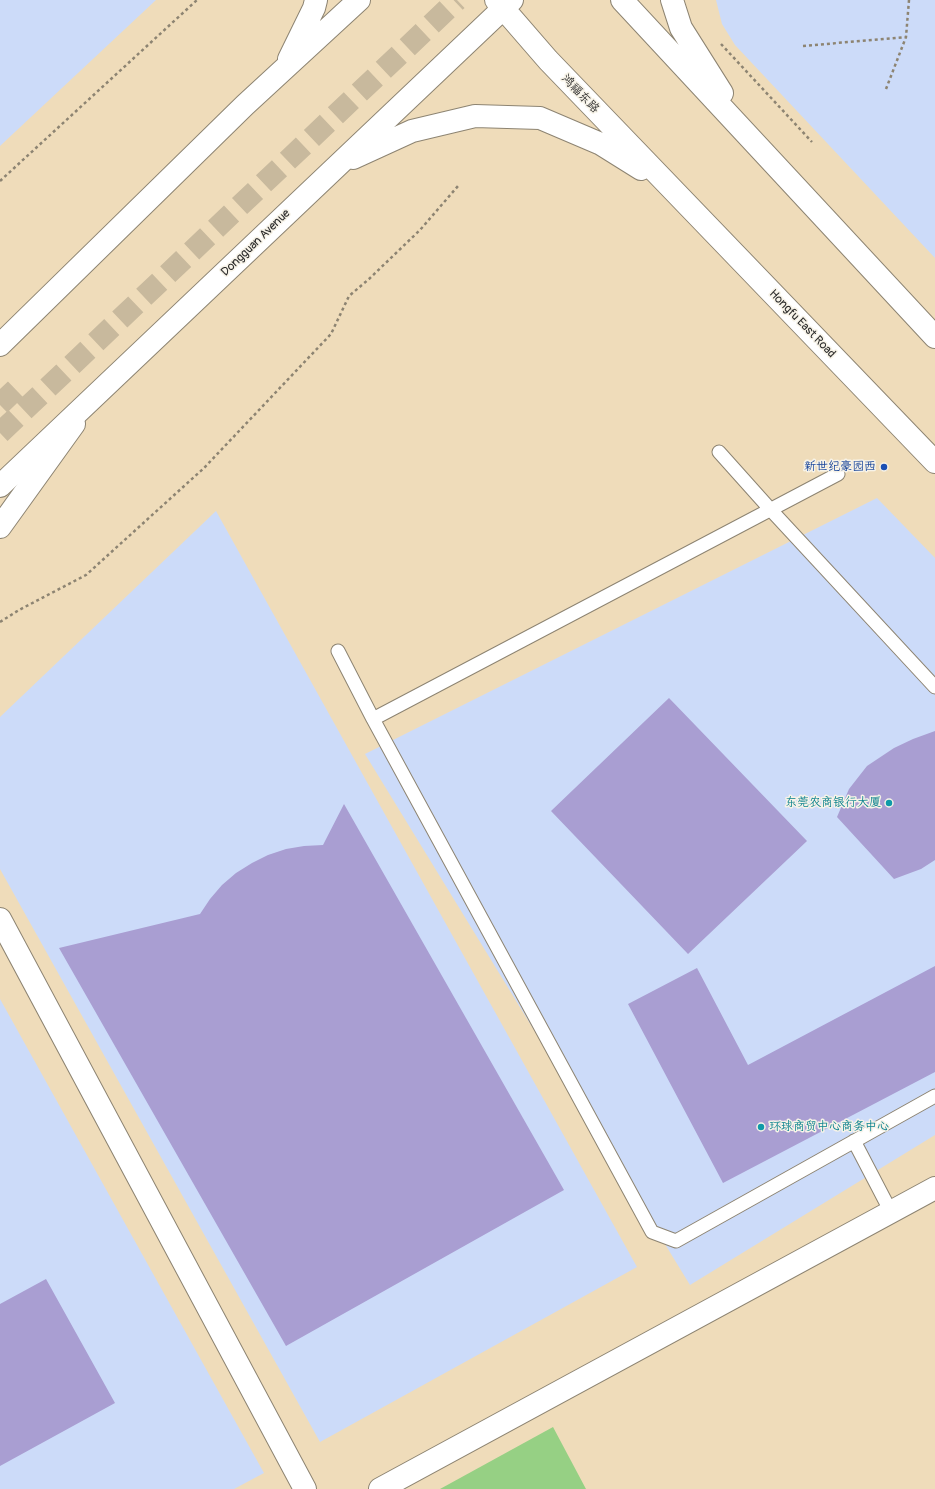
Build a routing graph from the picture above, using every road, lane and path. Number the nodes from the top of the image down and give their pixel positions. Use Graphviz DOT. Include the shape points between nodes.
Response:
graph roads {
  1 [pos="197,0"];
  2 [pos="316,0"];
  3 [pos="359,0"];
  4 [pos="622,0"];
  5 [pos="672,0"];
  6 [pos="909,0"];
  7 [pos="504,3"];
  8 [pos="906,37"];
  9 [pos="720,43"];
  10 [pos="803,46"];
  11 [pos="283,71"];
  12 [pos="886,89"];
  13 [pos="749,136"];
  14 [pos="812,142"];
  15 [pos="336,166"];
  16 [pos="0,181"];
  17 [pos="458,186"];
  18 [pos="668,186"];
  19 [pos="935,338"];
  20 [pos="0,345"];
  21 [pos="89,402"];
  22 [pos="719,452"];
  23 [pos="935,462"];
  24 [pos="838,474"];
  25 [pos="0,486"];
  26 [pos="770,509"];
  27 [pos="0,527"];
  28 [pos="0,622"];
  29 [pos="338,651"];
  30 [pos="935,686"];
  31 [pos="373,719"];
  32 [pos="0,919"];
  33 [pos="935,1096"];
  34 [pos="854,1141"];
  35 [pos="935,1188"];
  36 [pos="891,1212"];
  37 [pos="305,1489"];
  38 [pos="380,1489"];
  1 -- 16 [label="path"];
  2 -- 11 [label="main road"];
  3 -- 11 [label="main road"];
  4 -- 13 [label="main road"];
  5 -- 13 [label="main road" via="681,28"];
  6 -- 8 [label="path"];
  7 -- 15 [label="main road, Dongguan Avenue"];
  7 -- 18 [label="main road, 鸿福东路" via="548,60"];
  8 -- 10 [label="path"];
  8 -- 12 [label="path"];
  9 -- 14 [label="path"];
  11 -- 20 [label="main road" via="245,105"];
  13 -- 19 [label="main road"];
  15 -- 18 [label="main road" via="412,131 475,116 540,118 601,144"];
  15 -- 21 [label="main road, Dongguan Avenue"];
  17 -- 28 [label="path" via="420,230 349,296 331,334 204,468 86,575"];
  18 -- 23 [label="main road, Hongfu East Road"];
  21 -- 25 [label="main road, Dongguan Avenue"];
  21 -- 27 [label="main road"];
  22 -- 26 [label="lane"];
  24 -- 26 [label="lane"];
  26 -- 30 [label="lane"];
  26 -- 31 [label="lane"];
  29 -- 31 [label="lane"];
  31 -- 34 [label="lane" via="652,1232 676,1241"];
  32 -- 37 [label="main road"];
  33 -- 34 [label="lane"];
  34 -- 36 [label="lane"];
  35 -- 36 [label="main road"];
  36 -- 38 [label="main road"];
}
